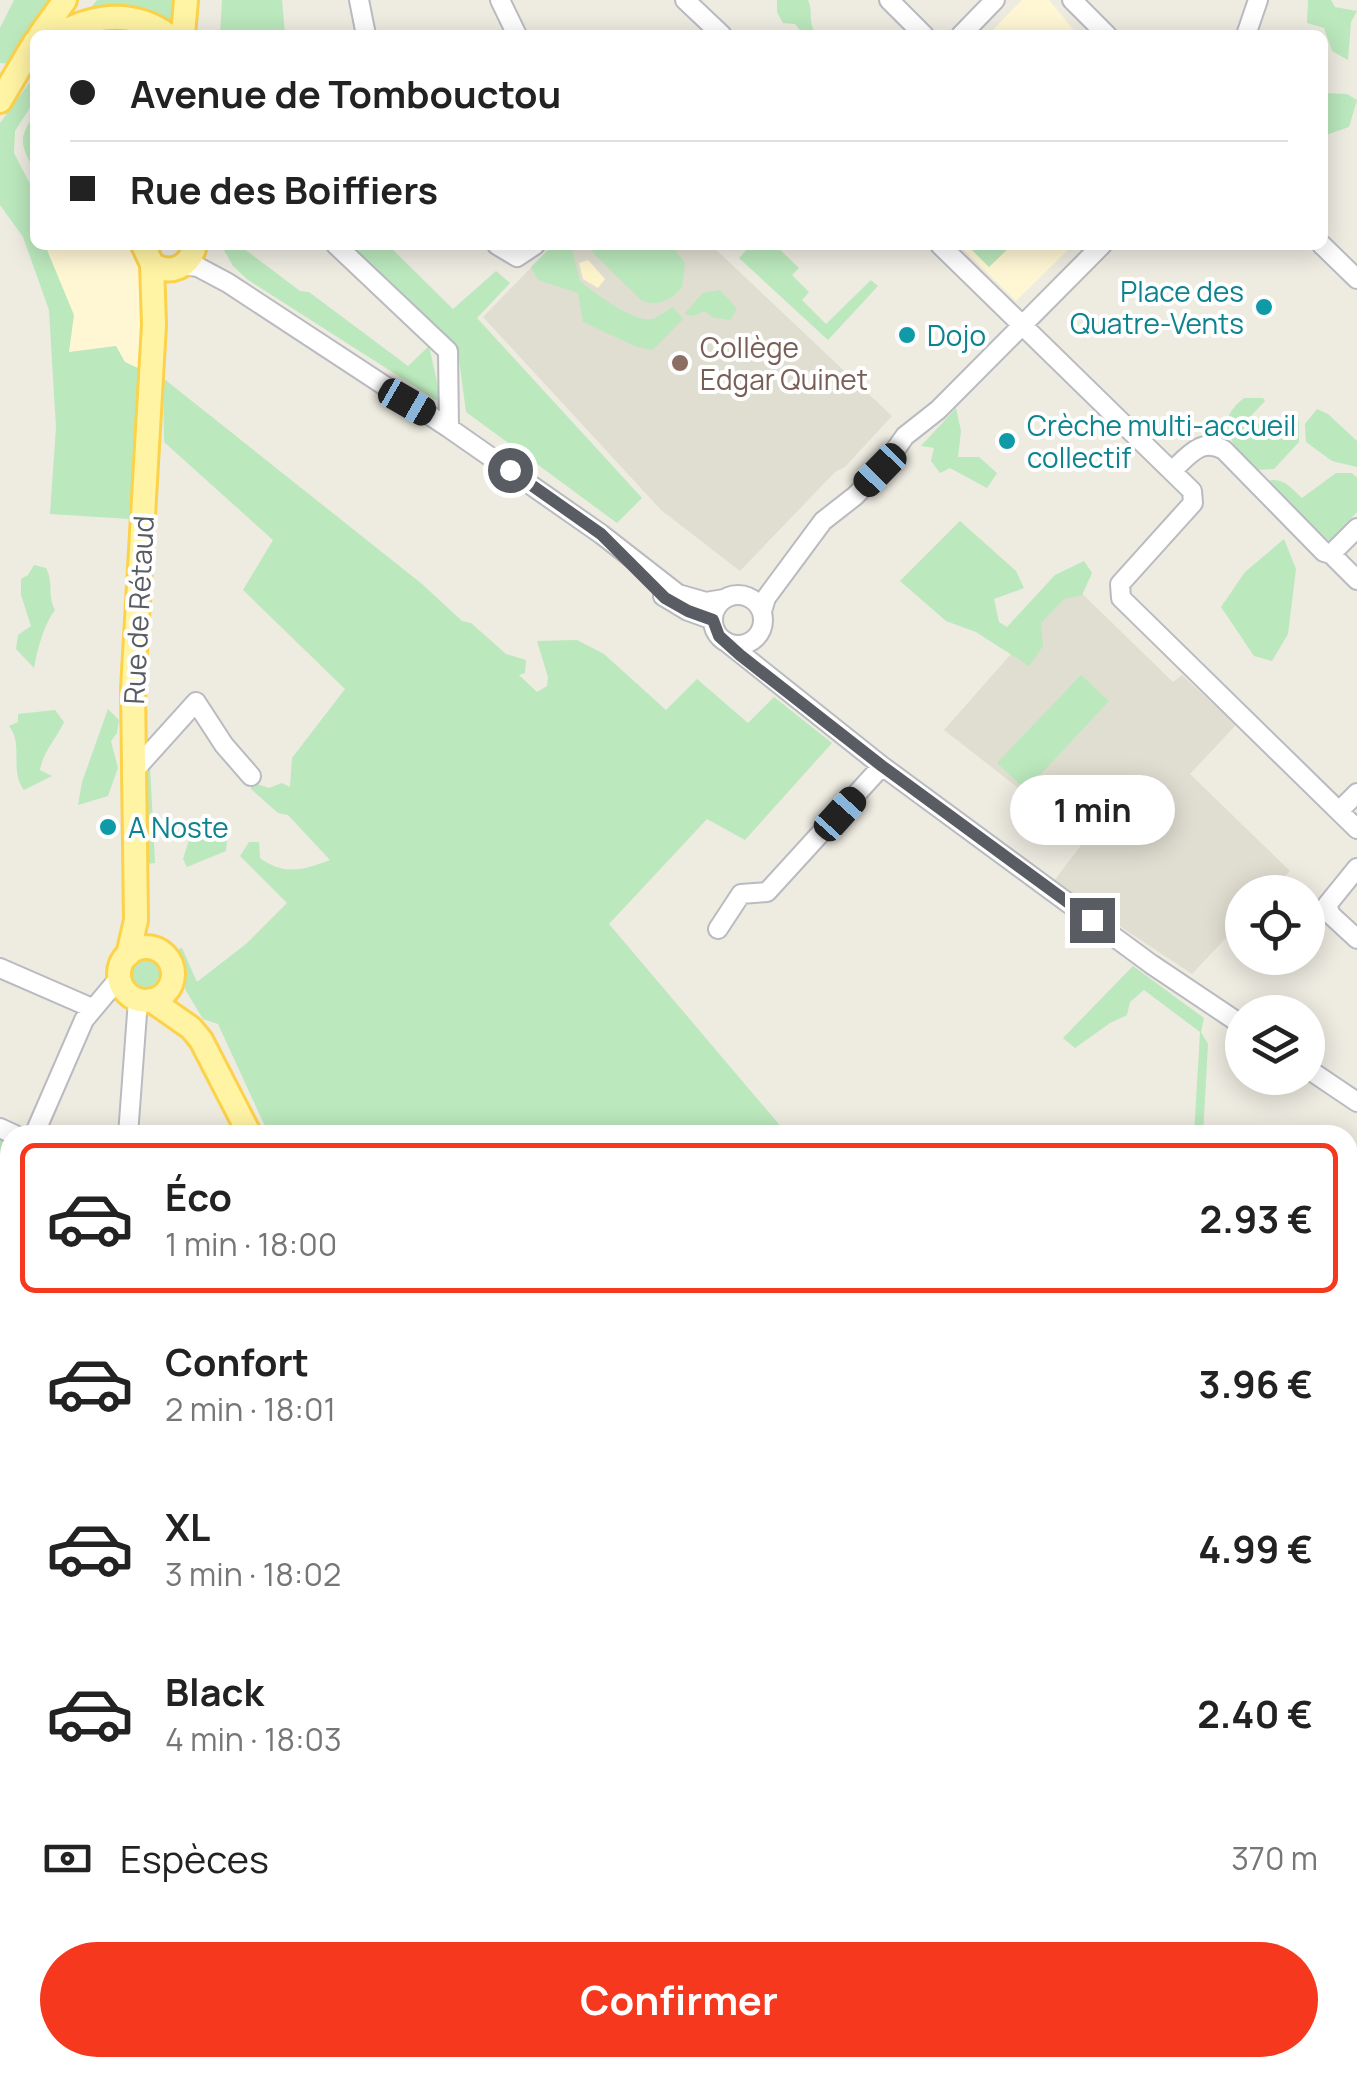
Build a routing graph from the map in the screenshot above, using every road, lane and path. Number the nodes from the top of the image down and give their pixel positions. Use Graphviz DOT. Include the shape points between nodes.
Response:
graph roads {
  1 [pos="66,0"];
  2 [pos="87,0"];
  3 [pos="186,0"];
  4 [pos="198,0"];
  5 [pos="359,0"];
  6 [pos="500,0"];
  7 [pos="889,0"];
  8 [pos="995,0"];
  9 [pos="1072,0"];
  10 [pos="1258,0"];
  11 [pos="695,3"];
  12 [pos="55,30"];
  13 [pos="58,30"];
  14 [pos="63,30"];
  15 [pos="156,30"];
  16 [pos="183,30"];
  17 [pos="195,30"];
  18 [pos="365,30"];
  19 [pos="515,30"];
  20 [pos="718,30"];
  21 [pos="919,30"];
  22 [pos="966,30"];
  23 [pos="1102,30"];
  24 [pos="1248,30"];
  25 [pos="30,51"];
  26 [pos="30,75"];
  27 [pos="0,102"];
  28 [pos="0,112"];
  29 [pos="341,250"];
  30 [pos="505,250"];
  31 [pos="528,250"];
  32 [pos="945,250"];
  33 [pos="1097,250"];
  34 [pos="1327,250"];
  35 [pos="173,256"];
  36 [pos="1357,279"];
  37 [pos="1022,326"];
  38 [pos="449,428"];
  39 [pos="1174,470"];
  40 [pos="1357,528"];
  41 [pos="1331,554"];
  42 [pos="629,559"];
  43 [pos="794,559"];
  44 [pos="1357,580"];
  45 [pos="746,596"];
  46 [pos="724,599"];
  47 [pos="762,611"];
  48 [pos="713,620"];
  49 [pos="753,640"];
  50 [pos="724,641"];
  51 [pos="764,673"];
  52 [pos="882,766"];
  53 [pos="132,773"];
  54 [pos="251,776"];
  55 [pos="1357,793"];
  56 [pos="1340,811"];
  57 [pos="1357,828"];
  58 [pos="1357,868"];
  59 [pos="136,894"];
  60 [pos="718,930"];
  61 [pos="1357,940"];
  62 [pos="154,948"];
  63 [pos="128,955"];
  64 [pos="0,968"];
  65 [pos="172,983"];
  66 [pos="135,994"];
  67 [pos="95,1005"];
  68 [pos="1225,1014"];
  69 [pos="191,1028"];
  70 [pos="1325,1080"];
  71 [pos="1357,1102"];
  72 [pos="38,1125"];
  73 [pos="128,1125"];
  74 [pos="245,1125"];
  1 -- 12 [label="main road"];
  2 -- 13 [label="main road"];
  3 -- 16 [label="main road"];
  4 -- 17 [label="main road"];
  5 -- 18 [label="street"];
  6 -- 19 [label="street"];
  7 -- 21 [label="street"];
  8 -- 22 [label="street"];
  9 -- 23 [label="street"];
  10 -- 24 [label="street"];
  11 -- 20 [label="street"];
  14 -- 15 [label="main road" via="124,17"];
  25 -- 27 [label="main road"];
  26 -- 28 [label="main road"];
  29 -- 38 [label="street" via="448,351"];
  30 -- 31 [label="street" via="517,257"];
  32 -- 37 [label="street"];
  33 -- 37 [label="street"];
  34 -- 36 [label="street"];
  35 -- 38 [label="street" via="228,283"];
  35 -- 53 [label="main road, Rue de Rétaud" via="154,325"];
  37 -- 39 [label="street"];
  37 -- 43 [label="street" via="938,410 913,446 823,521"];
  38 -- 42 [label="street"];
  39 -- 41 [label="street" via="1195,449 1224,450"];
  39 -- 56 [label="street" via="1192,491 1193,503 1120,584 1122,598"];
  40 -- 41 [label="street"];
  41 -- 44 [label="street"];
  42 -- 46 [label="street" via="678,594"];
  42 -- 48 [label="street" via="665,598"];
  43 -- 45 [label="street"];
  43 -- 47 [label="street"];
  45 -- 46 [label="street"];
  45 -- 47 [label="street"];
  46 -- 48 [label="street"];
  47 -- 49 [label="street"];
  48 -- 50 [label="street"];
  49 -- 50 [label="street"];
  49 -- 51 [label="street"];
  50 -- 51 [label="street"];
  51 -- 52 [label="street"];
  52 -- 60 [label="street" via="767,892 741,894"];
  52 -- 68 [label="street"];
  53 -- 54 [label="street" via="196,702"];
  53 -- 59 [label="main road, Rue de Rétaud"];
  55 -- 56 [label="street"];
  56 -- 57 [label="street"];
  58 -- 61 [label="street" via="1326,905"];
  59 -- 62 [label="main road"];
  59 -- 63 [label="main road"];
  62 -- 63 [label="main road"];
  62 -- 65 [label="main road" via="168,960"];
  63 -- 66 [label="main road" via="122,963"];
  64 -- 67 [label="street"];
  65 -- 66 [label="main road" via="164,994"];
  65 -- 69 [label="main road"];
  66 -- 67 [label="street"];
  66 -- 69 [label="main road"];
  66 -- 73 [label="street"];
  67 -- 72 [label="street"];
  69 -- 74 [label="main road"];
  70 -- 71 [label="street"];
}
